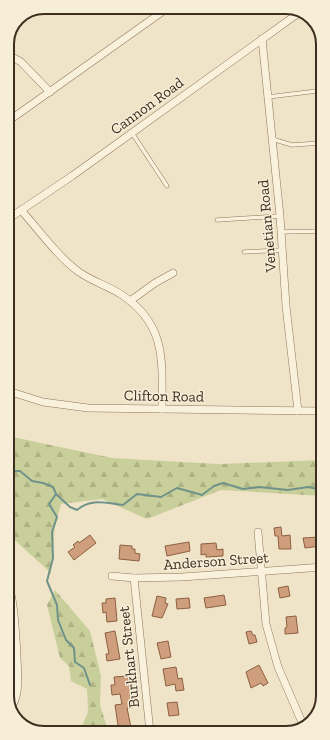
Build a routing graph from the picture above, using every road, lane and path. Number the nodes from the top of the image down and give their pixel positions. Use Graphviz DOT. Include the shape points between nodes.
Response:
graph roads {
  1 [pos="159,14"];
  2 [pos="295,15"];
  3 [pos="262,40"];
  4 [pos="14,58"];
  5 [pos="50,92"];
  6 [pos="316,92"];
  7 [pos="268,97"];
  8 [pos="14,117"];
  9 [pos="132,133"];
  10 [pos="272,139"];
  11 [pos="316,143"];
  12 [pos="167,186"];
  13 [pos="21,210"];
  14 [pos="14,215"];
  15 [pos="280,216"];
  16 [pos="217,220"];
  17 [pos="316,231"];
  18 [pos="281,232"];
  19 [pos="282,250"];
  20 [pos="244,252"];
  21 [pos="173,273"];
  22 [pos="130,301"];
  23 [pos="14,393"];
  24 [pos="162,409"];
  25 [pos="298,411"];
  26 [pos="316,411"];
  27 [pos="258,532"];
  28 [pos="316,567"];
  29 [pos="263,571"];
  30 [pos="112,576"];
  31 [pos="134,578"];
  32 [pos="14,624"];
  33 [pos="14,699"];
  34 [pos="302,722"];
  35 [pos="149,726"];
  1 -- 5 [label="street"];
  2 -- 3 [label="street, Cannon Road"];
  3 -- 7 [label="street, Venetian Road"];
  3 -- 9 [label="street, Cannon Road"];
  4 -- 5 [label="street"];
  5 -- 8 [label="street"];
  6 -- 7 [label="lane"];
  7 -- 10 [label="street, Venetian Road"];
  9 -- 12 [label="lane"];
  9 -- 13 [label="street, Cannon Road"];
  10 -- 11 [label="lane" via="292,146"];
  10 -- 15 [label="street, Venetian Road"];
  13 -- 14 [label="street, Cannon Road"];
  13 -- 22 [label="street" via="78,271"];
  15 -- 16 [label="lane"];
  15 -- 18 [label="street, Venetian Road"];
  17 -- 18 [label="lane"];
  18 -- 19 [label="street, Venetian Road"];
  19 -- 20 [label="lane"];
  19 -- 25 [label="street, Venetian Road"];
  21 -- 22 [label="street"];
  22 -- 24 [label="street" via="155,332 159,344 162,357"];
  23 -- 24 [label="street, Clifton Road" via="64,406"];
  24 -- 25 [label="street, Clifton Road"];
  25 -- 26 [label="street, Clifton Road"];
  27 -- 29 [label="street"];
  28 -- 29 [label="street, Anderson Street"];
  29 -- 31 [label="street, Anderson Street"];
  29 -- 34 [label="street" via="266,624 272,649"];
  30 -- 31 [label="street, Anderson Street"];
  31 -- 35 [label="street, Burkhart Street"];
  32 -- 33 [label="street" via="17,679"];
}
